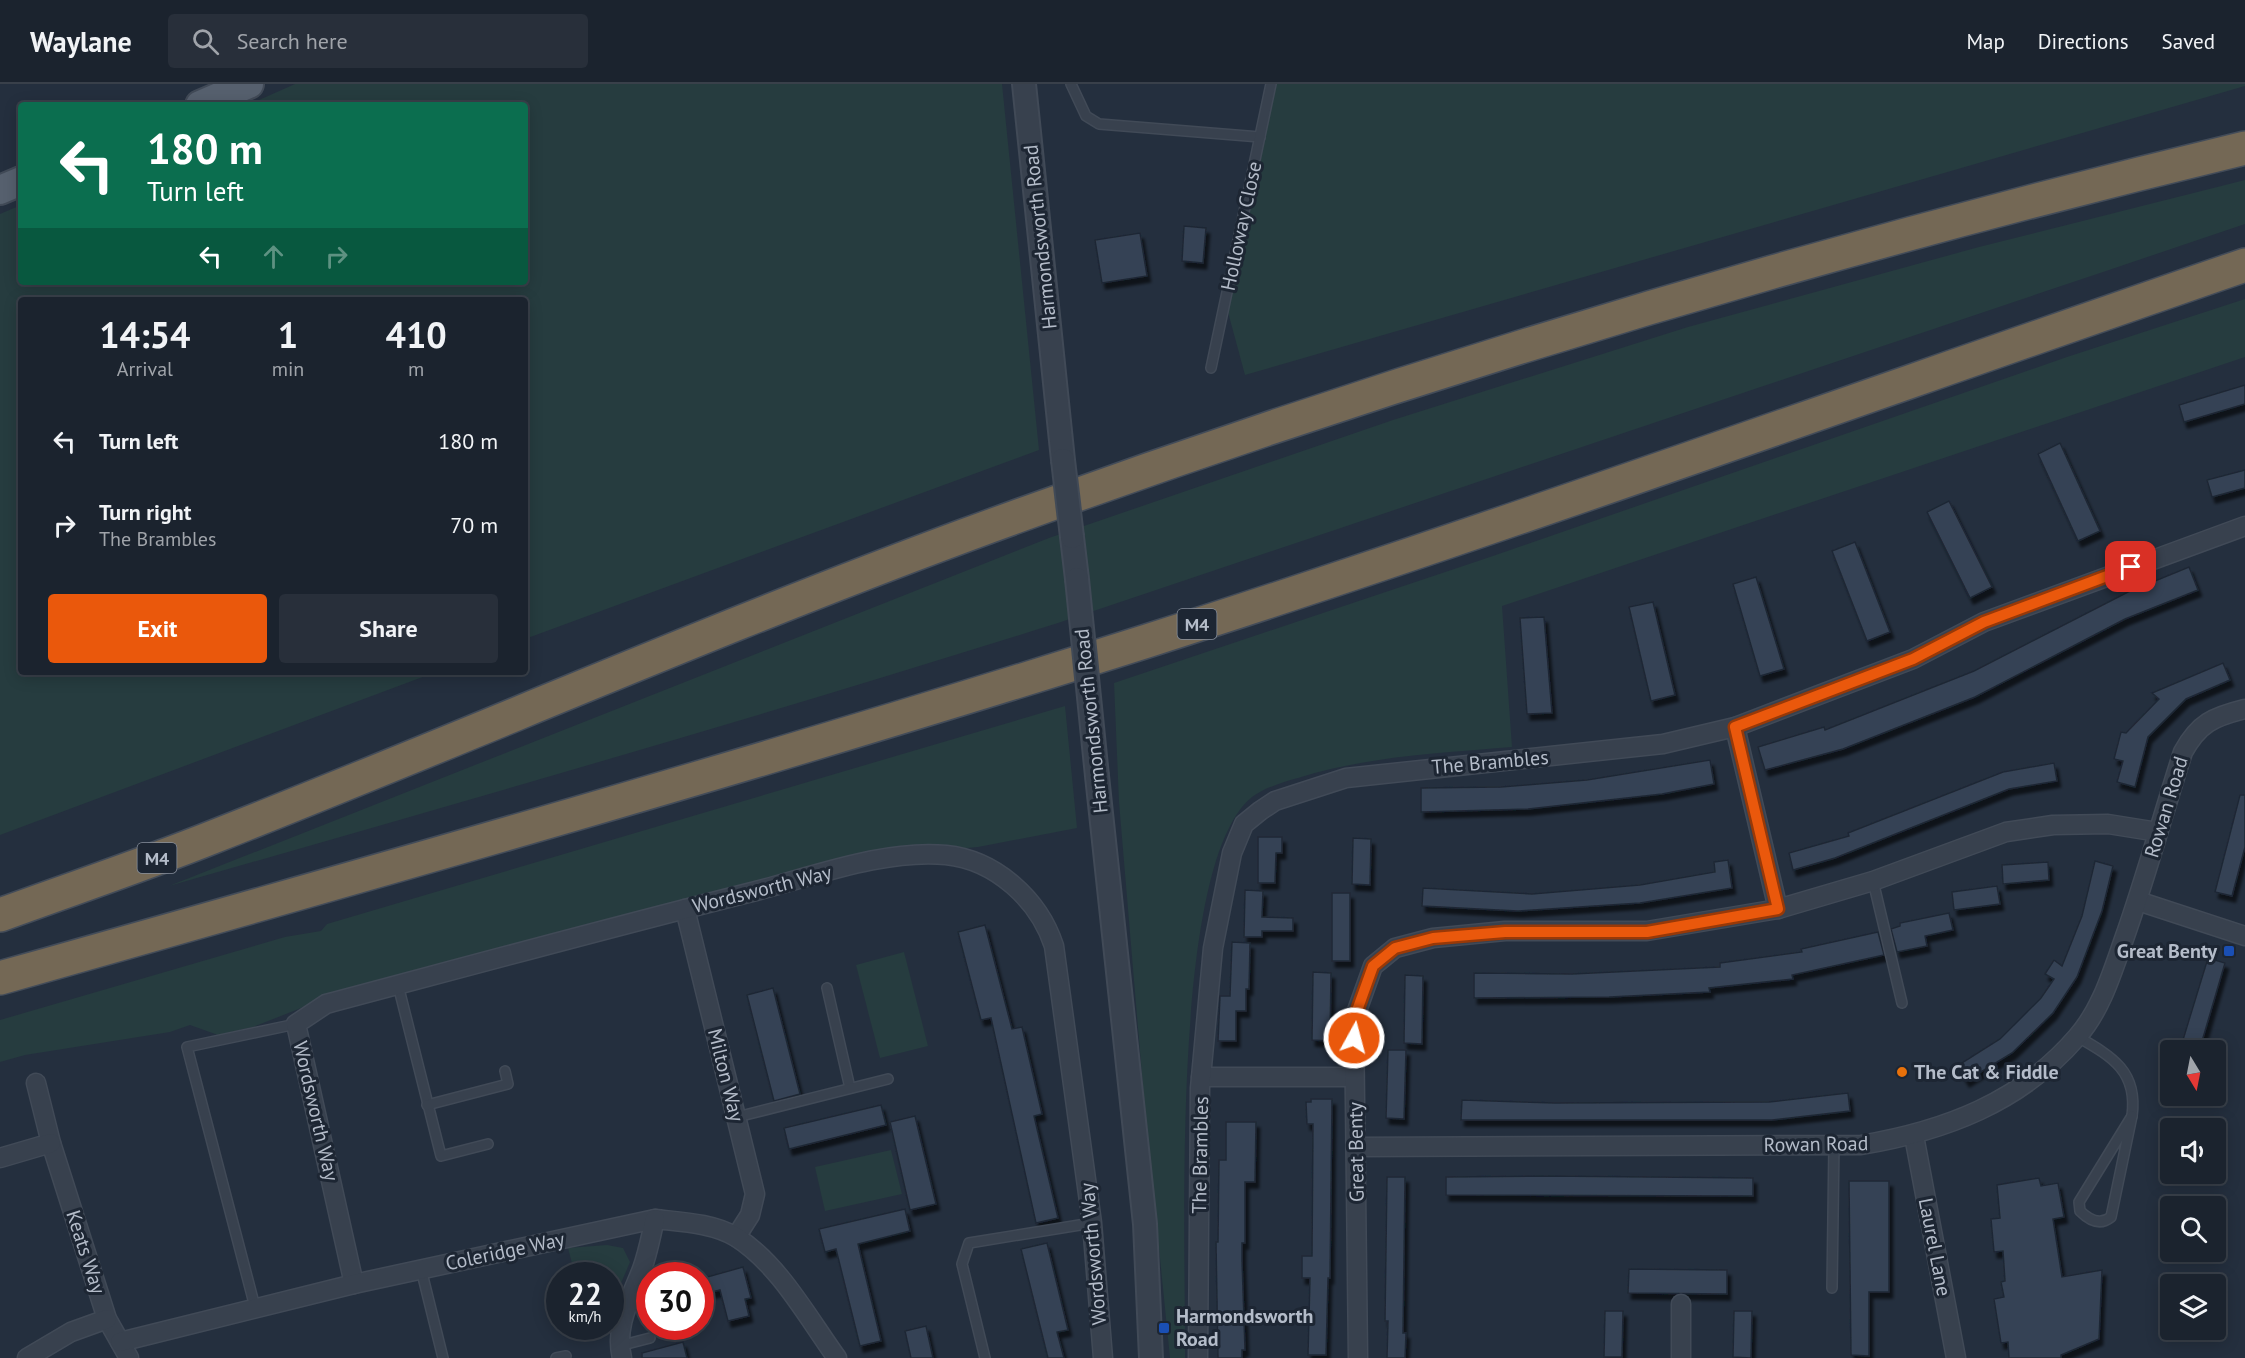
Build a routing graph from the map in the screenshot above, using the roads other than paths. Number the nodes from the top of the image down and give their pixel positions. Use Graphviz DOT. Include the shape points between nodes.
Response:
graph roads {
  1 [pos="249,84"];
  2 [pos="1024,84"];
  3 [pos="1071,84"];
  4 [pos="1271,84"];
  5 [pos="207,102"];
  6 [pos="1260,137"];
  7 [pos="2245,148"];
  8 [pos="18,182"];
  9 [pos="0,190"];
  10 [pos="2245,265"];
  11 [pos="1211,368"];
  12 [pos="2245,526"];
  13 [pos="2245,709"];
  14 [pos="1735,727"];
  15 [pos="2158,832"];
  16 [pos="1873,881"];
  17 [pos="2138,901"];
  18 [pos="685,909"];
  19 [pos="1778,909"];
  20 [pos="0,915"];
  21 [pos="2245,936"];
  22 [pos="0,978"];
  23 [pos="398,985"];
  24 [pos="827,988"];
  25 [pos="1902,1003"];
  26 [pos="297,1024"];
  27 [pos="2078,1037"];
  28 [pos="504,1071"];
  29 [pos="1201,1077"];
  30 [pos="1354,1077"];
  31 [pos="888,1079"];
  32 [pos="36,1083"];
  33 [pos="850,1088"];
  34 [pos="427,1105"];
  35 [pos="2132,1116"];
  36 [pos="736,1117"];
  37 [pos="1914,1136"];
  38 [pos="51,1143"];
  39 [pos="488,1144"];
  40 [pos="1834,1145"];
  41 [pos="1356,1147"];
  42 [pos="0,1158"];
  43 [pos="655,1218"];
  44 [pos="1092,1223"];
  45 [pos="736,1237"];
  46 [pos="421,1269"];
  47 [pos="354,1284"];
  48 [pos="1832,1288"];
  49 [pos="1681,1304"];
  50 [pos="255,1307"];
  51 [pos="107,1320"];
  52 [pos="646,1340"];
  53 [pos="125,1350"];
  54 [pos="621,1352"];
  55 [pos="27,1358"];
  56 [pos="443,1358"];
  57 [pos="837,1358"];
  58 [pos="985,1358"];
  59 [pos="1103,1358"];
  60 [pos="1150,1358"];
  61 [pos="1198,1358"];
  62 [pos="1358,1358"];
  63 [pos="1681,1358"];
  64 [pos="1956,1358"];
  1 -- 5 [label="main road"];
  2 -- 60 [label="street, Harmondsworth Road, bridge" via="1144,1212"];
  3 -- 6 [label="lane" via="1086,116 1099,124"];
  4 -- 6 [label="lane, Holloway Close"];
  6 -- 11 [label="lane, Holloway Close"];
  7 -- 20 [label="highway, M4" via="1837,252 1486,357 1118,480 746,619 207,839"];
  8 -- 9 [label="main road"];
  10 -- 22 [label="highway, M4" via="1154,638 715,771"];
  12 -- 14 [label="street, The Brambles" via="1984,622 1913,659"];
  13 -- 15 [label="street, Rowan Road" via="2223,714 2195,731 2183,752"];
  14 -- 19 [label="street"];
  14 -- 29 [label="street, The Brambles" via="1663,744 1346,778 1275,801 1244,824 1232,853 1213,948"];
  15 -- 16 [label="street, Great Benty" via="2097,824 2006,832"];
  15 -- 17 [label="street, Rowan Road"];
  16 -- 19 [label="street, Great Benty"];
  16 -- 25 [label="lane"];
  17 -- 21 [label="street"];
  17 -- 27 [label="street, Rowan Road" via="2105,993"];
  18 -- 23 [label="street, Wordsworth Way"];
  18 -- 36 [label="street, Milton Way"];
  18 -- 44 [label="street, Wordsworth Way" via="891,857 946,855 976,861 1020,890 1047,923 1054,946"];
  19 -- 30 [label="street, Great Benty" via="1647,932 1505,932 1433,938 1395,948 1373,966 1354,1019"];
  23 -- 26 [label="street, Wordsworth Way" via="326,1004"];
  23 -- 34 [label="lane"];
  24 -- 33 [label="lane"];
  26 -- 47 [label="street, Wordsworth Way"];
  26 -- 50 [label="lane" via="187,1047"];
  27 -- 35 [label="lane" via="2110,1057 2127,1075 2134,1092"];
  27 -- 37 [label="street, Rowan Road" via="2041,1071 1986,1110"];
  28 -- 34 [label="lane" via="508,1084"];
  29 -- 30 [label="street"];
  29 -- 61 [label="street, The Brambles"];
  30 -- 41 [label="street, Great Benty"];
  31 -- 33 [label="lane"];
  32 -- 38 [label="street, Keats Way"];
  33 -- 36 [label="lane"];
  34 -- 39 [label="lane" via="441,1156"];
  35 -- 35 [label="lane" via="2112,1216 2097,1222 2080,1211 2079,1202"];
  36 -- 45 [label="street, Milton Way" via="755,1194 750,1215"];
  37 -- 40 [label="street, Rowan Road" via="1861,1145"];
  37 -- 64 [label="street, Laurel Lane"];
  38 -- 42 [label="street"];
  38 -- 51 [label="street, Keats Way"];
  40 -- 41 [label="street, Rowan Road"];
  40 -- 48 [label="lane"];
  41 -- 62 [label="street, Great Benty"];
  43 -- 45 [label="street, Coleridge Way" via="697,1223"];
  43 -- 46 [label="street, Coleridge Way"];
  43 -- 54 [label="street" via="644,1266 624,1314"];
  44 -- 58 [label="lane" via="969,1243 962,1264"];
  44 -- 59 [label="street, Wordsworth Way"];
  45 -- 57 [label="street, Coleridge Way" via="790,1292"];
  46 -- 47 [label="street, Coleridge Way"];
  46 -- 56 [label="lane"];
  47 -- 50 [label="street, Coleridge Way"];
  49 -- 63 [label="street"];
  50 -- 53 [label="street, Coleridge Way"];
  51 -- 53 [label="street, Keats Way"];
  51 -- 55 [label="street" via="71,1332"];
  52 -- 54 [label="lane"];
}
